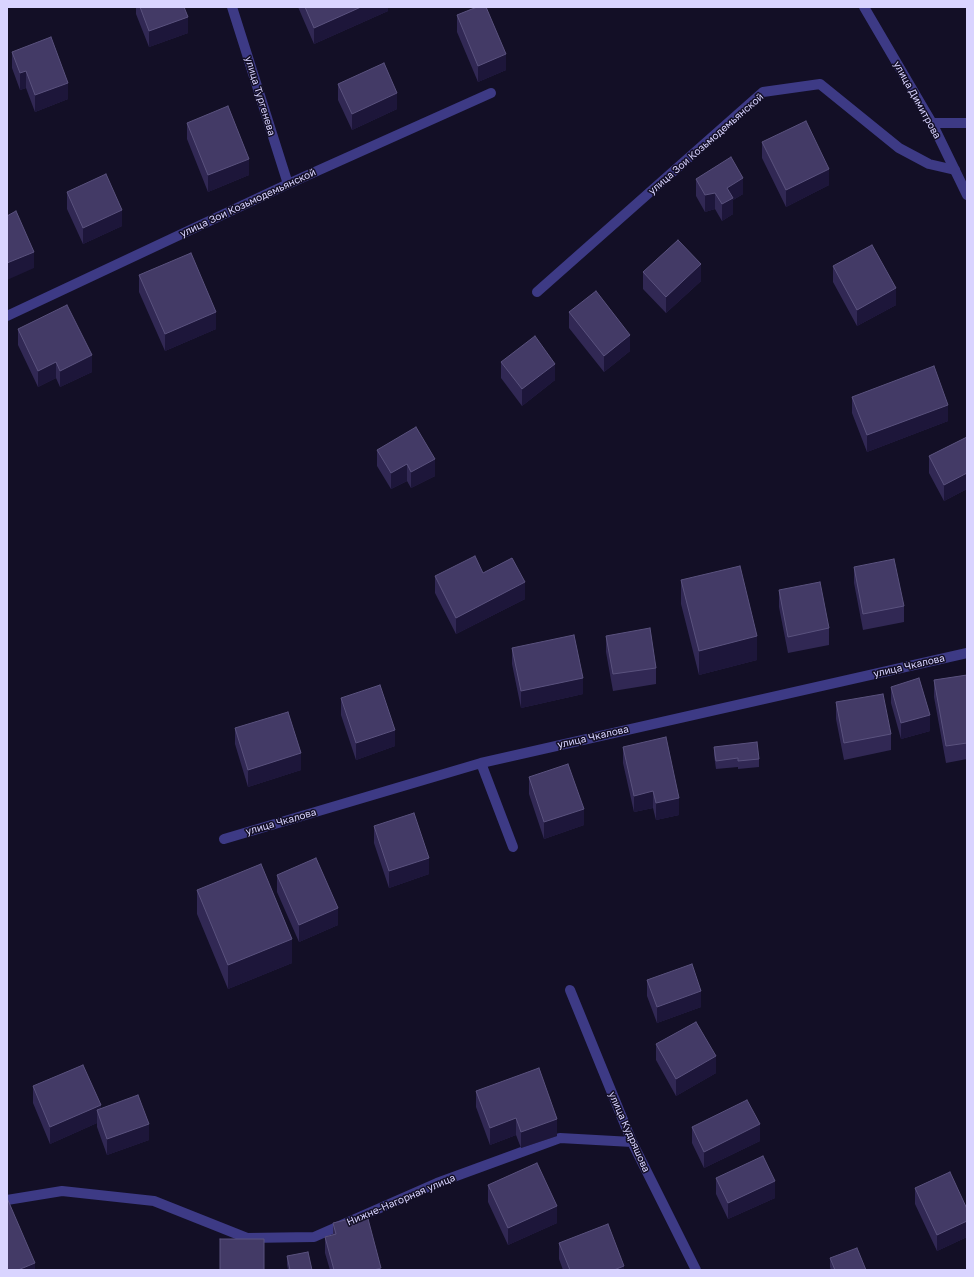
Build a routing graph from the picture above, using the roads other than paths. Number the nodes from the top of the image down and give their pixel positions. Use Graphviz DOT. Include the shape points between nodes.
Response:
graph roads {
  1 [pos="232,7"];
  2 [pos="864,7"];
  3 [pos="491,93"];
  4 [pos="932,123"];
  5 [pos="967,123"];
  6 [pos="955,170"];
  7 [pos="288,184"];
  8 [pos="967,195"];
  9 [pos="537,292"];
  10 [pos="7,316"];
  11 [pos="967,653"];
  12 [pos="481,763"];
  13 [pos="224,839"];
  14 [pos="513,847"];
  15 [pos="570,990"];
  16 [pos="632,1142"];
  17 [pos="7,1200"];
  18 [pos="696,1270"];
  1 -- 7 [label="street, улица Тургенева"];
  2 -- 4 [label="street, улица Димитрова"];
  3 -- 7 [label="street, улица Зои Козьмодемьянской"];
  4 -- 5 [label="street"];
  4 -- 6 [label="street, улица Димитрова"];
  6 -- 8 [label="street, улица Димитрова"];
  6 -- 9 [label="street, улица Зои Козьмодемьянской" via="929,164 899,148 820,84 763,92"];
  7 -- 10 [label="street, улица Зои Козьмодемьянской"];
  11 -- 12 [label="street, улица Чкалова"];
  12 -- 13 [label="street, улица Чкалова"];
  12 -- 14 [label="street"];
  15 -- 16 [label="street, улица Кудряшова"];
  16 -- 17 [label="street, Нижне-Нагорная улица" via="560,1138 438,1183 314,1237 247,1238 154,1201 62,1191"];
  16 -- 18 [label="street, улица Кудряшова"];
}
